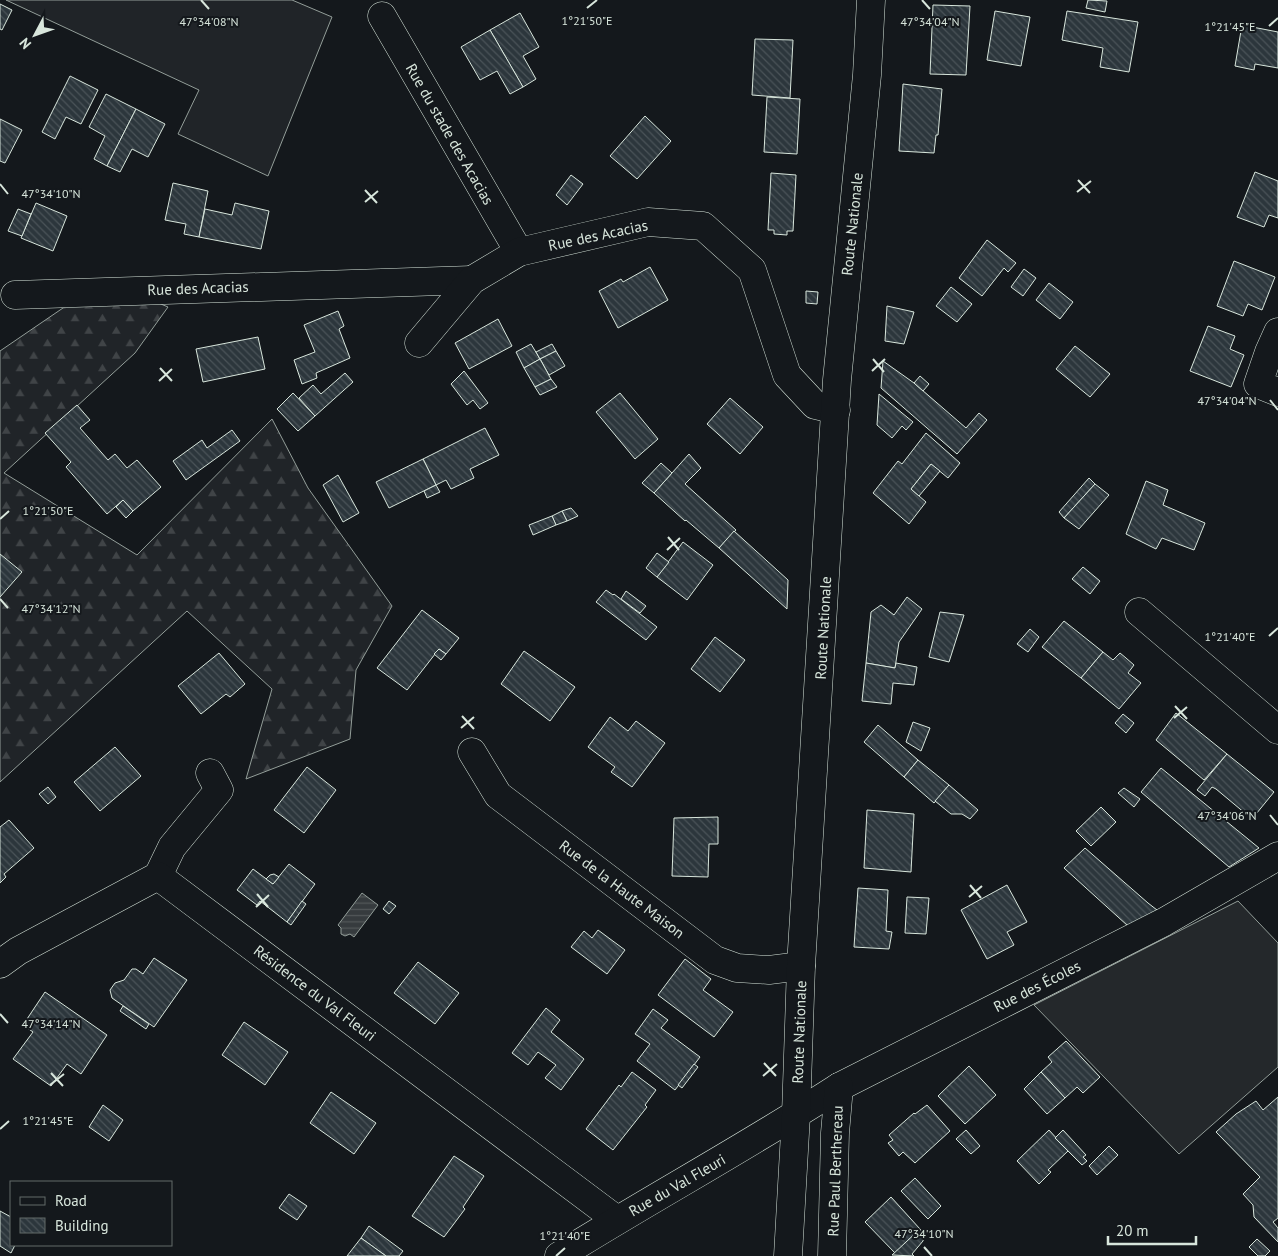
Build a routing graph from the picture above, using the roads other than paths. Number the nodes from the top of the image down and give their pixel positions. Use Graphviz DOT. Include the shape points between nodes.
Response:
graph roads {
  1 [pos="871,0"];
  2 [pos="382,16"];
  3 [pos="519,252"];
  4 [pos="472,280"];
  5 [pos="15,295"];
  6 [pos="418,343"];
  7 [pos="1275,347"];
  8 [pos="1278,392"];
  9 [pos="836,410"];
  10 [pos="1139,612"];
  11 [pos="1278,730"];
  12 [pos="472,752"];
  13 [pos="210,772"];
  14 [pos="1278,856"];
  15 [pos="158,876"];
  16 [pos="0,964"];
  17 [pos="801,966"];
  18 [pos="839,1087"];
  19 [pos="796,1115"];
  20 [pos="617,1220"];
  21 [pos="559,1256"];
  22 [pos="788,1256"];
  23 [pos="832,1256"];
  1 -- 9 [label="street, Route Nationale"];
  2 -- 3 [label="street, Rue du stade des Acacias"];
  3 -- 4 [label="street, Rue des Acacias"];
  3 -- 9 [label="street, Rue des Acacias" via="648,222 703,226 752,270 787,375 815,405"];
  4 -- 5 [label="street, Rue des Acacias"];
  4 -- 6 [label="street, Rue des Acacias"];
  7 -- 8 [label="street" via="1258,384"];
  9 -- 17 [label="street, Route Nationale"];
  10 -- 11 [label="street"];
  12 -- 17 [label="street, Rue de la Haute Maison" via="498,795 715,960 737,968 769,970"];
  13 -- 15 [label="street" via="219,790 172,847"];
  14 -- 18 [label="street, Rue des Écoles" via="1164,922"];
  15 -- 16 [label="street"];
  15 -- 20 [label="street, Résidence du Val Fleuri"];
  17 -- 19 [label="street, Route Nationale"];
  18 -- 19 [label="street, Rue des Écoles"];
  18 -- 23 [label="street, Rue Paul Berthereau"];
  19 -- 20 [label="street, Rue du Val Fleuri"];
  19 -- 22 [label="street, Route Nationale"];
  20 -- 21 [label="street, Rue du Val Fleuri"];
}
